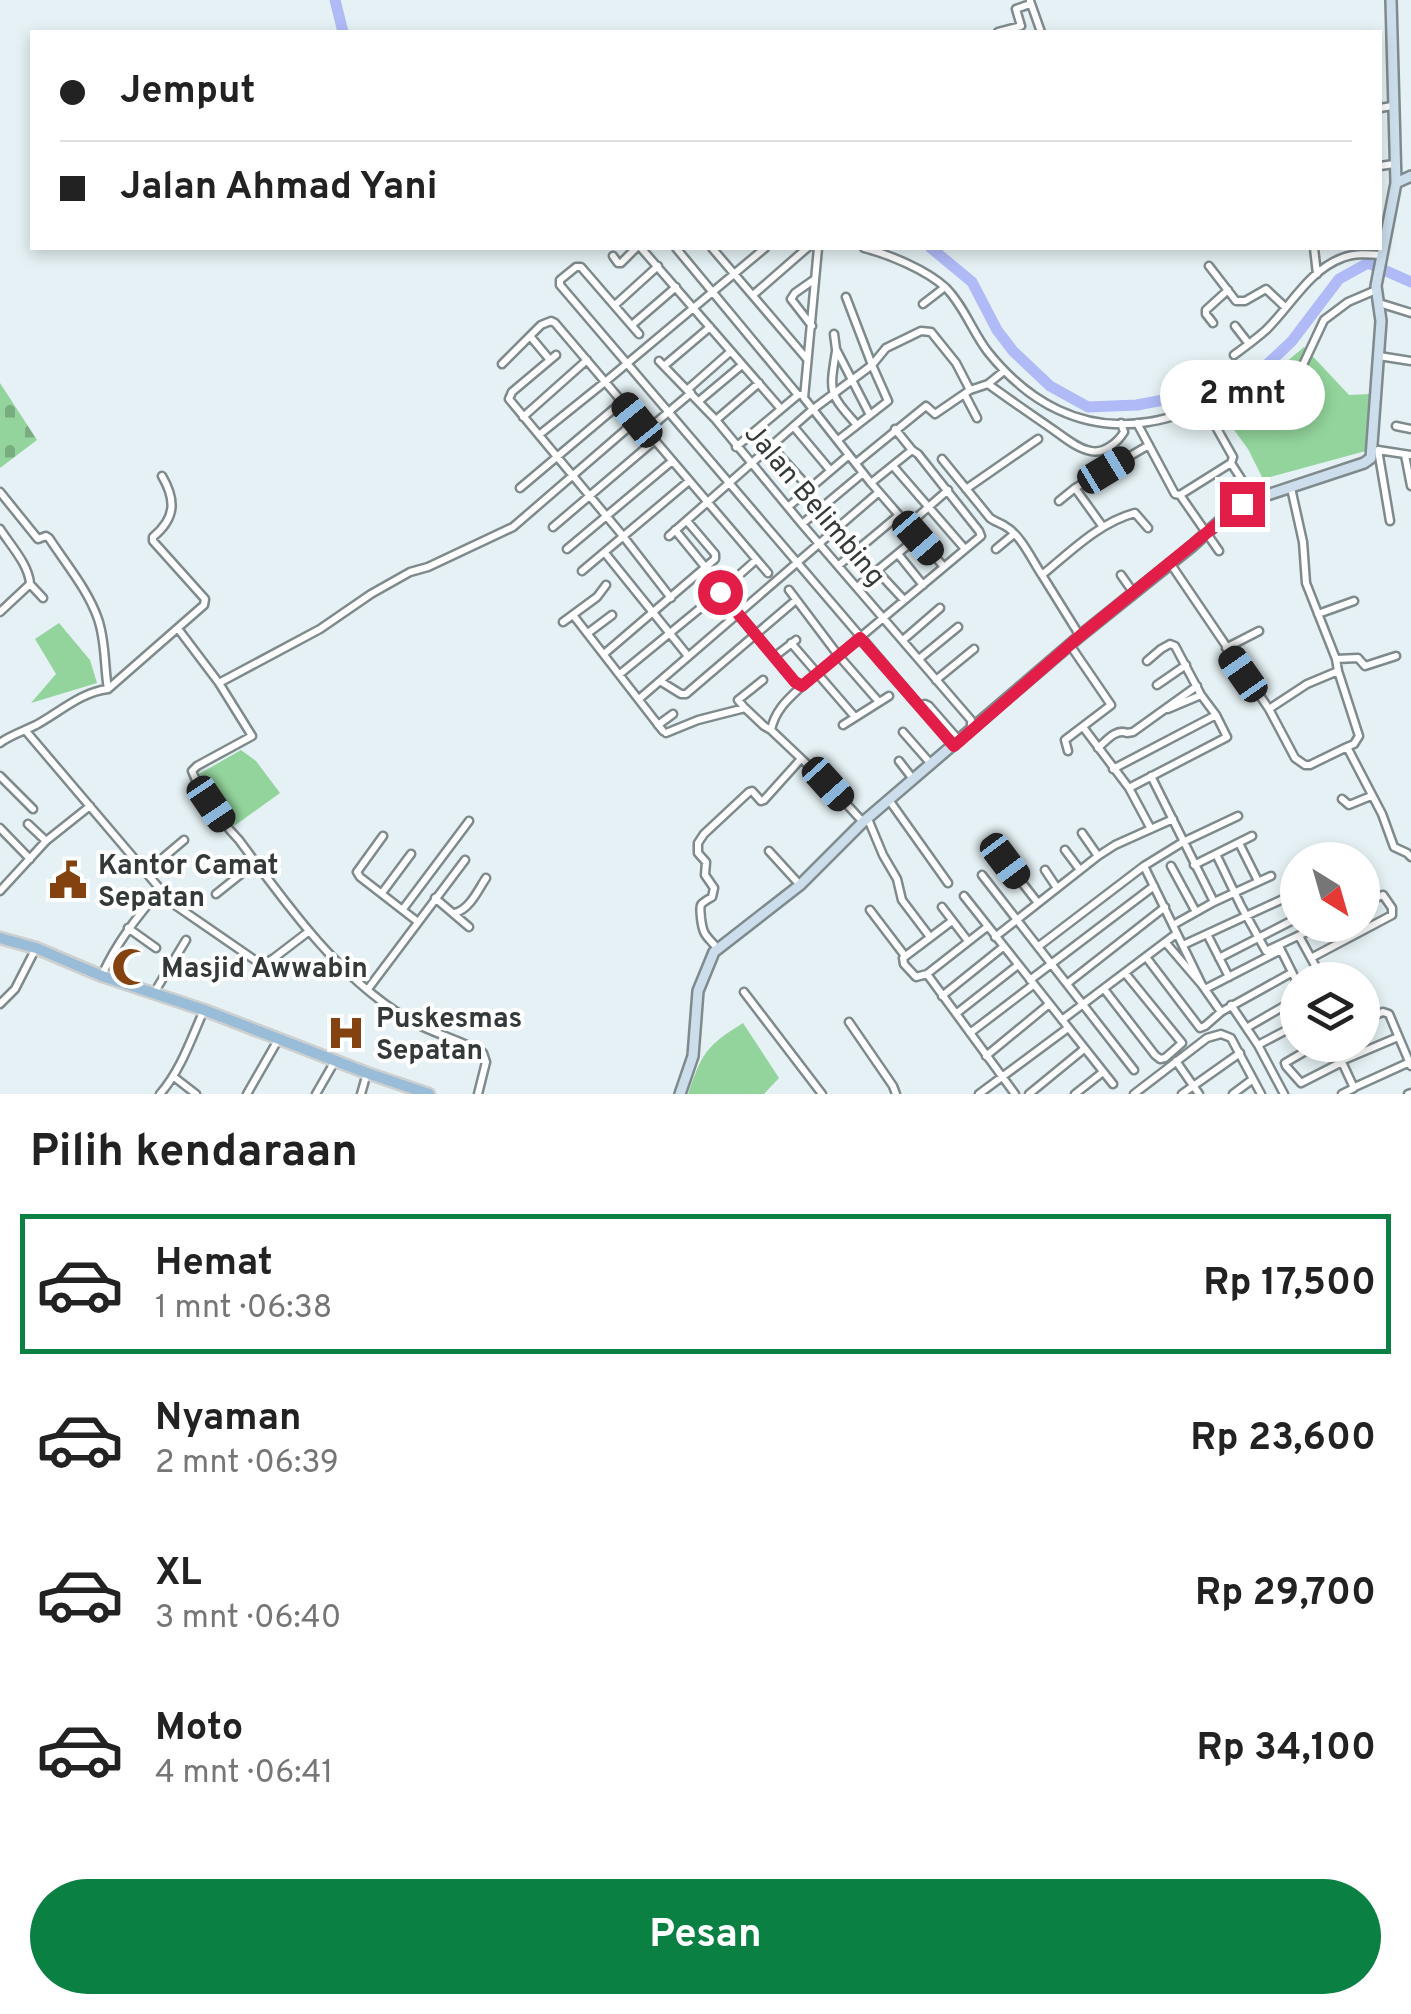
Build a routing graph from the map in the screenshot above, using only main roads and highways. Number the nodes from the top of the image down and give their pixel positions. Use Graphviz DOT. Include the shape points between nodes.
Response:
graph roads {
  1 [pos="0,938"];
  2 [pos="410,1091"];
  3 [pos="429,1094"];
  1 -- 2 [label="main road"];
  2 -- 3 [label="main road"];
}
